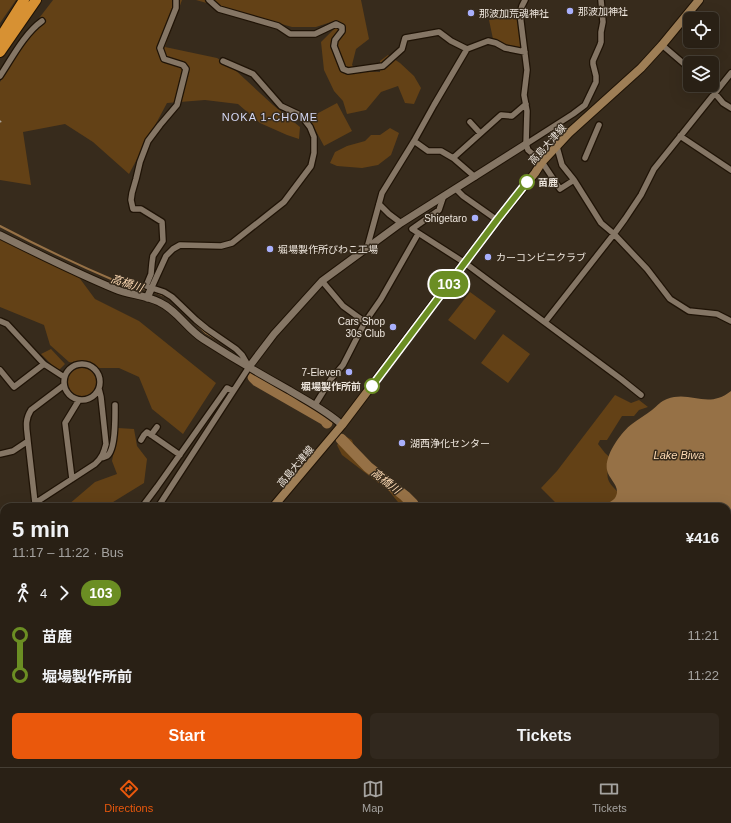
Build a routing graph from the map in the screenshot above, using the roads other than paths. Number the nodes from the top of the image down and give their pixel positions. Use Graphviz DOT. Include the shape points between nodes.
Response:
graph roads {
  1 [pos="24,0"];
  2 [pos="36,0"];
  3 [pos="176,0"];
  4 [pos="209,0"];
  5 [pos="525,0"];
  6 [pos="601,0"];
  7 [pos="699,0"];
  8 [pos="42,21"];
  9 [pos="0,38"];
  10 [pos="662,45"];
  11 [pos="467,49"];
  12 [pos="0,52"];
  13 [pos="525,52"];
  14 [pos="223,61"];
  15 [pos="683,63"];
  16 [pos="731,73"];
  17 [pos="0,76"];
  18 [pos="714,93"];
  19 [pos="526,104"];
  20 [pos="731,108"];
  21 [pos="470,122"];
  22 [pos="599,125"];
  23 [pos="480,134"];
  24 [pos="680,136"];
  25 [pos="414,141"];
  26 [pos="526,144"];
  27 [pos="557,147"];
  28 [pos="453,158"];
  29 [pos="585,158"];
  30 [pos="542,162"];
  31 [pos="731,170"];
  32 [pos="475,177"];
  33 [pos="574,180"];
  34 [pos="456,189"];
  35 [pos="443,198"];
  36 [pos="379,204"];
  37 [pos="497,220"];
  38 [pos="402,223"];
  39 [pos="418,234"];
  40 [pos="614,234"];
  41 [pos="0,235"];
  42 [pos="367,248"];
  43 [pos="465,262"];
  44 [pos="322,281"];
  45 [pos="151,288"];
  46 [pos="147,298"];
  47 [pos="0,321"];
  48 [pos="731,321"];
  49 [pos="365,322"];
  50 [pos="545,322"];
  51 [pos="44,364"];
  52 [pos="249,367"];
  53 [pos="0,370"];
  54 [pos="64,377"];
  55 [pos="64,385"];
  56 [pos="99,388"];
  57 [pos="233,391"];
  58 [pos="641,395"];
  59 [pos="79,400"];
  60 [pos="115,405"];
  61 [pos="315,405"];
  62 [pos="157,427"];
  63 [pos="341,427"];
  64 [pos="151,435"];
  65 [pos="141,440"];
  66 [pos="28,442"];
  67 [pos="0,454"];
  68 [pos="180,455"];
  69 [pos="101,458"];
  70 [pos="72,479"];
  71 [pos="35,503"];
  72 [pos="145,503"];
  73 [pos="161,503"];
  74 [pos="276,503"];
  1 -- 9 [label="highway"];
  2 -- 12 [label="highway"];
  3 -- 45 [label="street" via="176,8 160,48 164,59 183,65 186,69 177,105 148,141 131,200 133,209 141,209 162,222 163,241 154,256 146,286"];
  4 -- 11 [label="street" via="219,9 278,26 290,34 315,34 336,24 342,27 334,46 343,70 348,71 383,66 402,49 405,38 439,32"];
  5 -- 13 [label="street" via="520,14"];
  6 -- 26 [label="street" via="601,42 593,61 596,82 585,105"];
  7 -- 10 [label="main road, 高島大津線"];
  8 -- 17 [label="street" via="28,35"];
  10 -- 15 [label="street"];
  10 -- 27 [label="main road, 高島大津線"];
  11 -- 13 [label="street" via="488,41"];
  11 -- 25 [label="street"];
  13 -- 19 [label="street"];
  14 -- 45 [label="street" via="253,74 281,106 303,118 314,137 311,166 284,202 232,243 221,246 180,245 173,249 166,256"];
  16 -- 18 [label="street"];
  18 -- 20 [label="street"];
  18 -- 24 [label="street"];
  19 -- 23 [label="street" via="512,116 501,115"];
  19 -- 26 [label="street"];
  21 -- 23 [label="street"];
  22 -- 29 [label="street"];
  23 -- 28 [label="street"];
  24 -- 31 [label="street"];
  24 -- 40 [label="street" via="654,169 641,195"];
  25 -- 28 [label="street" via="428,151 441,151"];
  25 -- 36 [label="street" via="382,193"];
  26 -- 30 [label="street" via="528,150"];
  26 -- 32 [label="street"];
  27 -- 30 [label="main road, 高島大津線"];
  27 -- 33 [label="street" via="562,164"];
  28 -- 32 [label="street"];
  30 -- 33 [label="street" via="560,189"];
  30 -- 37 [label="main road, 高島大津線"];
  32 -- 34 [label="street"];
  33 -- 40 [label="street" via="601,223"];
  34 -- 35 [label="street"];
  34 -- 37 [label="street"];
  35 -- 38 [label="street"];
  35 -- 39 [label="street" via="440,210 412,230"];
  36 -- 38 [label="street"];
  36 -- 42 [label="street"];
  37 -- 43 [label="main road, 高島大津線"];
  38 -- 42 [label="street"];
  39 -- 43 [label="street"];
  39 -- 49 [label="street"];
  40 -- 48 [label="street" via="647,269 670,299 688,311 717,314"];
  40 -- 50 [label="street"];
  41 -- 46 [label="street" via="117,290"];
  42 -- 44 [label="street"];
  43 -- 50 [label="street"];
  43 -- 63 [label="main road, 高島大津線"];
  44 -- 49 [label="street" via="343,306"];
  44 -- 52 [label="street" via="274,334"];
  45 -- 46 [label="street"];
  45 -- 52 [label="street" via="172,297 207,329 236,349"];
  46 -- 52 [label="street" via="171,310 200,338"];
  47 -- 51 [label="street" via="7,324"];
  49 -- 61 [label="street" via="343,365"];
  50 -- 58 [label="street"];
  51 -- 53 [label="street" via="14,387"];
  51 -- 54 [label="street"];
  52 -- 57 [label="street"];
  52 -- 61 [label="street"];
  54 -- 55 [label="street"];
  54 -- 56 [label="street" via="73,366 88,364 99,374"];
  55 -- 59 [label="street" via="69,395"];
  55 -- 66 [label="street" via="27,415"];
  56 -- 59 [label="street" via="95,395 87,400"];
  56 -- 69 [label="street" via="106,444"];
  57 -- 68 [label="street" via="227,388"];
  57 -- 73 [label="street"];
  59 -- 70 [label="street" via="65,423"];
  60 -- 69 [label="street" via="111,452"];
  61 -- 63 [label="street" via="333,416"];
  62 -- 64 [label="street"];
  63 -- 74 [label="main road, 高島大津線"];
  64 -- 65 [label="street" via="147,432"];
  64 -- 68 [label="street"];
  66 -- 67 [label="street" via="13,451"];
  66 -- 71 [label="street"];
  68 -- 72 [label="street"];
  69 -- 70 [label="street"];
  70 -- 71 [label="street"];
}
